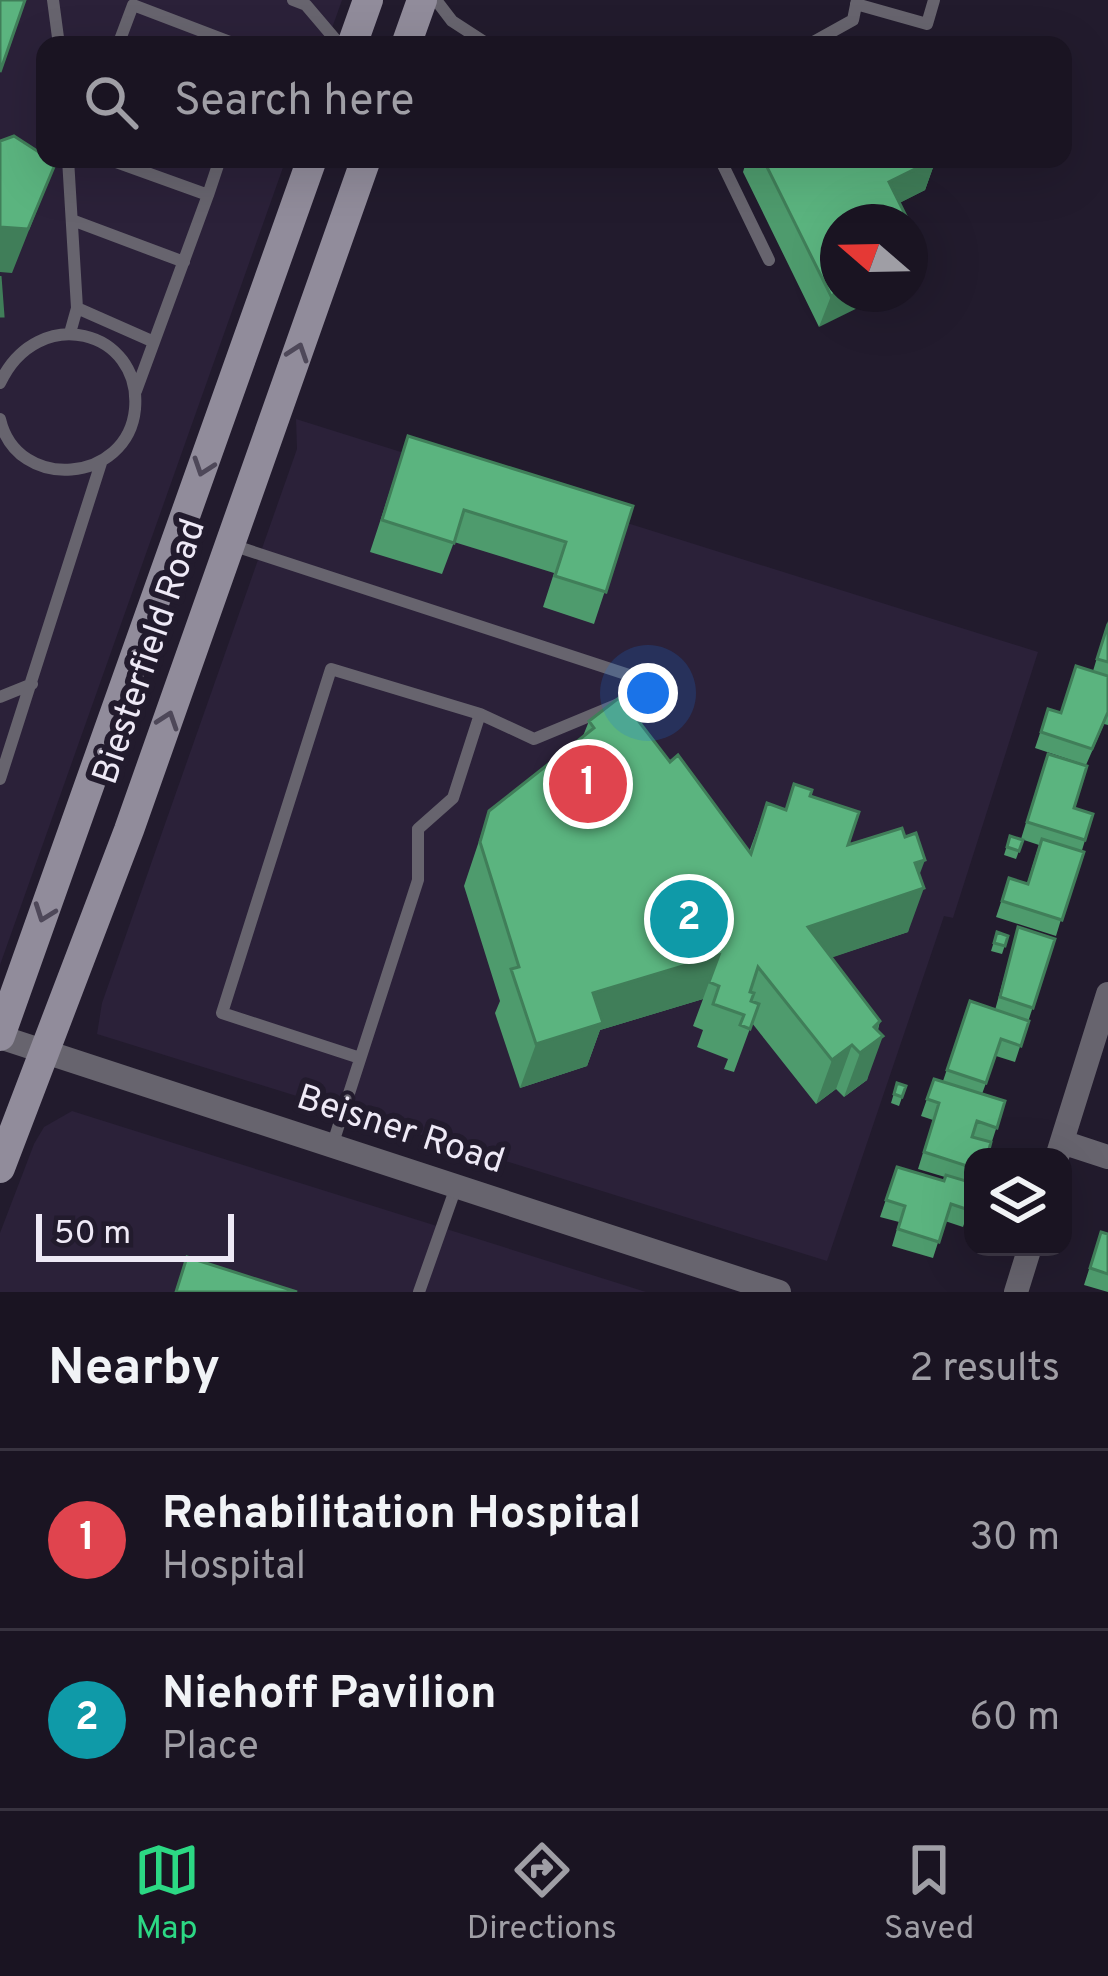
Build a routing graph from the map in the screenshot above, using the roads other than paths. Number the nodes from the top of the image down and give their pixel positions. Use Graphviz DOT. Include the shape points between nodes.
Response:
graph roads {
  1 [pos="53,0"];
  2 [pos="368,0"];
  3 [pos="422,0"];
  4 [pos="436,0"];
  5 [pos="934,0"];
  6 [pos="306,2"];
  7 [pos="856,2"];
  8 [pos="58,36"];
  9 [pos="122,36"];
  10 [pos="215,36"];
  11 [pos="333,36"];
  12 [pos="355,36"];
  13 [pos="409,36"];
  14 [pos="474,36"];
  15 [pos="824,36"];
  16 [pos="68,168"];
  17 [pos="132,168"];
  18 [pos="217,168"];
  19 [pos="309,168"];
  20 [pos="363,168"];
  21 [pos="724,168"];
  22 [pos="208,195"];
  23 [pos="71,220"];
  24 [pos="769,260"];
  25 [pos="184,262"];
  26 [pos="77,308"];
  27 [pos="70,333"];
  28 [pos="154,342"];
  29 [pos="0,383"];
  30 [pos="135,392"];
  31 [pos="0,419"];
  32 [pos="100,463"];
  33 [pos="230,544"];
  34 [pos="635,677"];
  35 [pos="32,684"];
  36 [pos="0,698"];
  37 [pos="628,700"];
  38 [pos="480,714"];
  39 [pos="3,763"];
  40 [pos="0,778"];
  41 [pos="1108,994"];
  42 [pos="0,1036"];
  43 [pos="46,1053"];
  44 [pos="360,1058"];
  45 [pos="332,1146"];
  46 [pos="1060,1148"];
  47 [pos="1072,1152"];
  48 [pos="1108,1157"];
  49 [pos="0,1168"];
  50 [pos="456,1186"];
  51 [pos="1027,1256"];
  52 [pos="419,1292"];
  53 [pos="779,1292"];
  54 [pos="1016,1292"];
  1 -- 8 [label="lane"];
  2 -- 12 [label="main road"];
  3 -- 13 [label="main road"];
  4 -- 14 [label="lane"];
  5 -- 7 [label="lane" via="926,24"];
  6 -- 11 [label="lane"];
  7 -- 15 [label="lane" via="853,20"];
  9 -- 10 [label="lane" via="134,5"];
  16 -- 23 [label="lane"];
  17 -- 22 [label="lane"];
  18 -- 22 [label="lane"];
  19 -- 42 [label="main road, Biesterfield Road, one-way"];
  33 -- 20 [label="main road, Biesterfield Road, one-way"];
  21 -- 24 [label="lane"];
  22 -- 25 [label="lane"];
  23 -- 25 [label="lane"];
  23 -- 26 [label="lane"];
  25 -- 28 [label="lane"];
  26 -- 27 [label="lane"];
  26 -- 28 [label="lane"];
  27 -- 29 [label="lane" via="26,346"];
  27 -- 30 [label="lane" via="113,351"];
  28 -- 30 [label="lane"];
  30 -- 32 [label="lane" via="128,433"];
  31 -- 32 [label="lane" via="33,464 79,471"];
  32 -- 35 [label="lane"];
  33 -- 34 [label="lane"];
  43 -- 33 [label="main road, Biesterfield Road, one-way"];
  35 -- 36 [label="lane"];
  35 -- 39 [label="lane"];
  37 -- 38 [label="lane" via="534,739"];
  38 -- 44 [label="lane" via="453,798 418,829 418,880"];
  38 -- 44 [label="lane" via="331,669 223,1013"];
  39 -- 40 [label="lane"];
  41 -- 46 [label="street"];
  42 -- 43 [label="street, Beisner Road"];
  43 -- 45 [label="street, Beisner Road"];
  43 -- 49 [label="main road, Biesterfield Road"];
  44 -- 45 [label="lane"];
  45 -- 50 [label="street, Beisner Road"];
  47 -- 48 [label="street"];
  50 -- 52 [label="lane"];
  50 -- 53 [label="street, Beisner Road"];
  51 -- 54 [label="street"];
}
